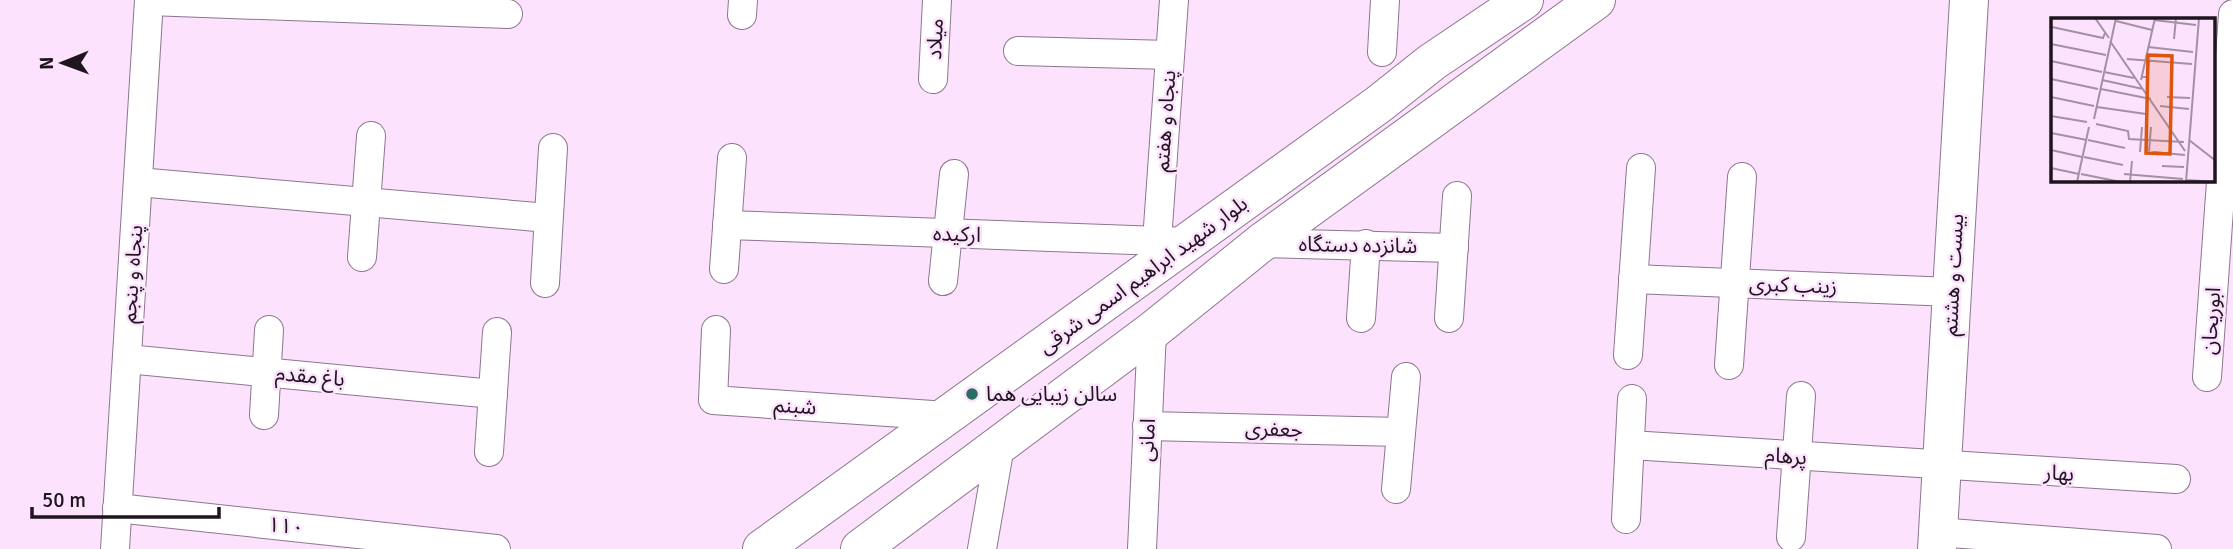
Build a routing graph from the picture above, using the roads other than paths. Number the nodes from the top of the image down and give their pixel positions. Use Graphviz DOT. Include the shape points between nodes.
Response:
graph roads {
  1 [pos="149,0"];
  2 [pos="937,0"];
  3 [pos="1174,0"];
  4 [pos="1385,0"];
  5 [pos="1524,0"];
  6 [pos="1596,0"];
  7 [pos="1969,0"];
  8 [pos="508,14"];
  9 [pos="2233,14"];
  10 [pos="1018,51"];
  11 [pos="1382,52"];
  12 [pos="1170,55"];
  13 [pos="933,79"];
  14 [pos="371,136"];
  15 [pos="554,148"];
  16 [pos="732,158"];
  17 [pos="1641,168"];
  18 [pos="954,174"];
  19 [pos="1742,177"];
  20 [pos="138,182"];
  21 [pos="1457,195"];
  22 [pos="366,202"];
  23 [pos="548,218"];
  24 [pos="727,225"];
  25 [pos="947,233"];
  26 [pos="1173,242"];
  27 [pos="1261,243"];
  28 [pos="1366,244"];
  29 [pos="1454,248"];
  30 [pos="362,257"];
  31 [pos="724,269"];
  32 [pos="1633,279"];
  33 [pos="943,281"];
  34 [pos="545,283"];
  35 [pos="1733,283"];
  36 [pos="1952,292"];
  37 [pos="1361,318"];
  38 [pos="1449,318"];
  39 [pos="269,330"];
  40 [pos="716,330"];
  41 [pos="1152,331"];
  42 [pos="497,332"];
  43 [pos="1628,355"];
  44 [pos="127,359"];
  45 [pos="1729,365"];
  46 [pos="266,372"];
  47 [pos="1406,377"];
  48 [pos="2207,377"];
  49 [pos="493,394"];
  50 [pos="1801,396"];
  51 [pos="1632,399"];
  52 [pos="264,415"];
  53 [pos="947,416"];
  54 [pos="1147,425"];
  55 [pos="1401,432"];
  56 [pos="1630,445"];
  57 [pos="1000,446"];
  58 [pos="489,452"];
  59 [pos="1797,457"];
  60 [pos="1942,466"];
  61 [pos="2176,479"];
  62 [pos="1396,489"];
  63 [pos="117,508"];
  64 [pos="1626,519"];
  65 [pos="1791,537"];
  66 [pos="1937,541"];
  67 [pos="115,549"];
  68 [pos="496,549"];
  69 [pos="762,549"];
  70 [pos="860,549"];
  71 [pos="982,549"];
  72 [pos="1142,549"];
  73 [pos="2157,549"];
  1 -- 8 [label="street"];
  1 -- 20 [label="street, پنجاه و پنجم"];
  2 -- 13 [label="street, میلاد"];
  3 -- 12 [label="street, پنجاه و هفتم"];
  4 -- 11 [label="street"];
  5 -- 26 [label="main road, بلوار شهید ابراهیم اسمی شرقی"];
  6 -- 27 [label="main road, بلوار شهید ابراهیم اسمی شرقی"];
  7 -- 36 [label="main road, بیست و هشتم"];
  9 -- 48 [label="street, ابوریحان"];
  10 -- 12 [label="street"];
  12 -- 26 [label="street, پنجاه و هفتم"];
  14 -- 22 [label="street"];
  15 -- 23 [label="street"];
  16 -- 24 [label="street"];
  17 -- 32 [label="street"];
  18 -- 25 [label="street"];
  19 -- 35 [label="street"];
  20 -- 22 [label="street"];
  20 -- 44 [label="street, پنجاه و پنجم"];
  21 -- 29 [label="street"];
  22 -- 23 [label="street"];
  22 -- 30 [label="street"];
  23 -- 34 [label="street"];
  24 -- 25 [label="street, ارکیده"];
  24 -- 31 [label="street"];
  25 -- 26 [label="street, ارکیده"];
  25 -- 33 [label="street"];
  26 -- 53 [label="main road, بلوار شهید ابراهیم اسمی شرقی"];
  27 -- 28 [label="street, شانزده دستگاه"];
  27 -- 41 [label="main road, بلوار شهید ابراهیم اسمی شرقی"];
  28 -- 29 [label="street, شانزده دستگاه"];
  28 -- 37 [label="street"];
  29 -- 38 [label="street"];
  32 -- 35 [label="street, زینب کبری"];
  32 -- 43 [label="street"];
  35 -- 36 [label="street, زینب کبری"];
  35 -- 45 [label="street"];
  36 -- 60 [label="main road, بیست و هشتم"];
  39 -- 46 [label="street"];
  40 -- 53 [label="street, شبنم" via="713,400"];
  41 -- 54 [label="street, امانی"];
  41 -- 57 [label="main road, بلوار شهید ابراهیم اسمی شرقی"];
  42 -- 49 [label="street"];
  44 -- 46 [label="street, باغ مقدم"];
  44 -- 63 [label="street, پنجاه و پنجم"];
  46 -- 49 [label="street, باغ مقدم"];
  46 -- 52 [label="street"];
  47 -- 55 [label="street"];
  49 -- 58 [label="street"];
  50 -- 59 [label="street"];
  51 -- 56 [label="street"];
  53 -- 69 [label="main road, بلوار شهید ابراهیم اسمی شرقی"];
  54 -- 55 [label="street, جعفری"];
  54 -- 72 [label="street, امانی"];
  55 -- 62 [label="street"];
  56 -- 59 [label="street, پرهام"];
  56 -- 64 [label="street"];
  57 -- 70 [label="main road, بلوار شهید ابراهیم اسمی شرقی"];
  57 -- 71 [label="street"];
  59 -- 60 [label="street, پرهام"];
  59 -- 65 [label="street"];
  60 -- 61 [label="street, بهار"];
  60 -- 66 [label="main road, بیست و هشتم"];
  63 -- 67 [label="street, پنجاه و پنجم"];
  63 -- 68 [label="street, ۱۱۰"];
  66 -- 73 [label="street"];
}
